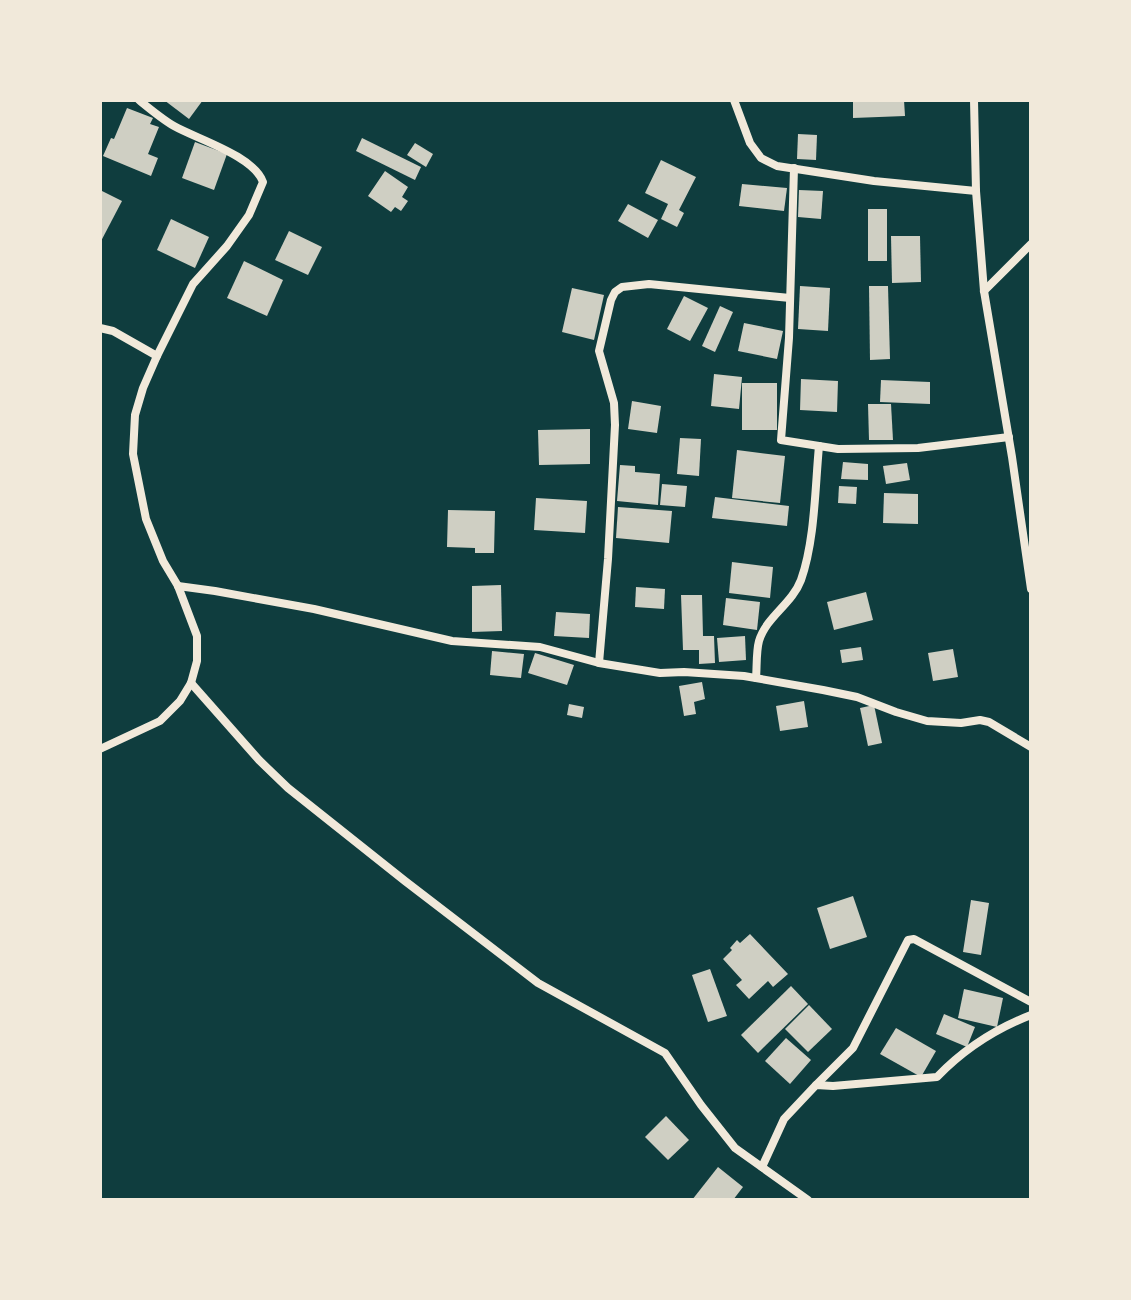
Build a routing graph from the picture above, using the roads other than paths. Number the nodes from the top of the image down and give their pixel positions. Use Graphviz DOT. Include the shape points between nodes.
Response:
graph roads {
  1 [pos="139,100"];
  2 [pos="734,100"];
  3 [pos="974,100"];
  4 [pos="794,168"];
  5 [pos="976,191"];
  6 [pos="1031,244"];
  7 [pos="984,291"];
  8 [pos="790,298"];
  9 [pos="100,328"];
  10 [pos="157,356"];
  11 [pos="1009,437"];
  12 [pos="819,446"];
  13 [pos="1029,551"];
  14 [pos="178,586"];
  15 [pos="1031,589"];
  16 [pos="599,663"];
  17 [pos="756,678"];
  18 [pos="191,683"];
  19 [pos="1031,747"];
  20 [pos="100,749"];
  21 [pos="1031,1002"];
  22 [pos="1031,1015"];
  23 [pos="816,1085"];
  24 [pos="762,1167"];
  25 [pos="808,1200"];
  1 -- 10 [label="street" via="173,126 245,162 263,182 249,215 193,284"];
  2 -- 4 [label="street" via="761,158"];
  3 -- 5 [label="street"];
  4 -- 5 [label="street"];
  4 -- 8 [label="street"];
  5 -- 7 [label="street"];
  6 -- 7 [label="street"];
  7 -- 11 [label="street"];
  8 -- 12 [label="street" via="781,440"];
  8 -- 16 [label="street" via="649,284 615,292 599,351 615,425"];
  9 -- 10 [label="street"];
  10 -- 14 [label="street" via="135,415 133,454 146,519"];
  11 -- 12 [label="street" via="918,448"];
  11 -- 13 [label="street"];
  12 -- 17 [label="street" via="800,583 759,642"];
  13 -- 15 [label="street"];
  14 -- 16 [label="street" via="314,609 452,641 540,647"];
  14 -- 18 [label="street" via="197,636"];
  16 -- 17 [label="street" via="660,673"];
  17 -- 19 [label="street" via="857,697 927,721 989,722"];
  18 -- 20 [label="street" via="160,721"];
  18 -- 24 [label="street" via="288,788 405,881 538,983 665,1053 735,1148"];
  21 -- 23 [label="street" via="908,940 853,1048"];
  22 -- 23 [label="street" via="983,1039 937,1077"];
  23 -- 24 [label="street" via="784,1119"];
  24 -- 25 [label="street"];
}
